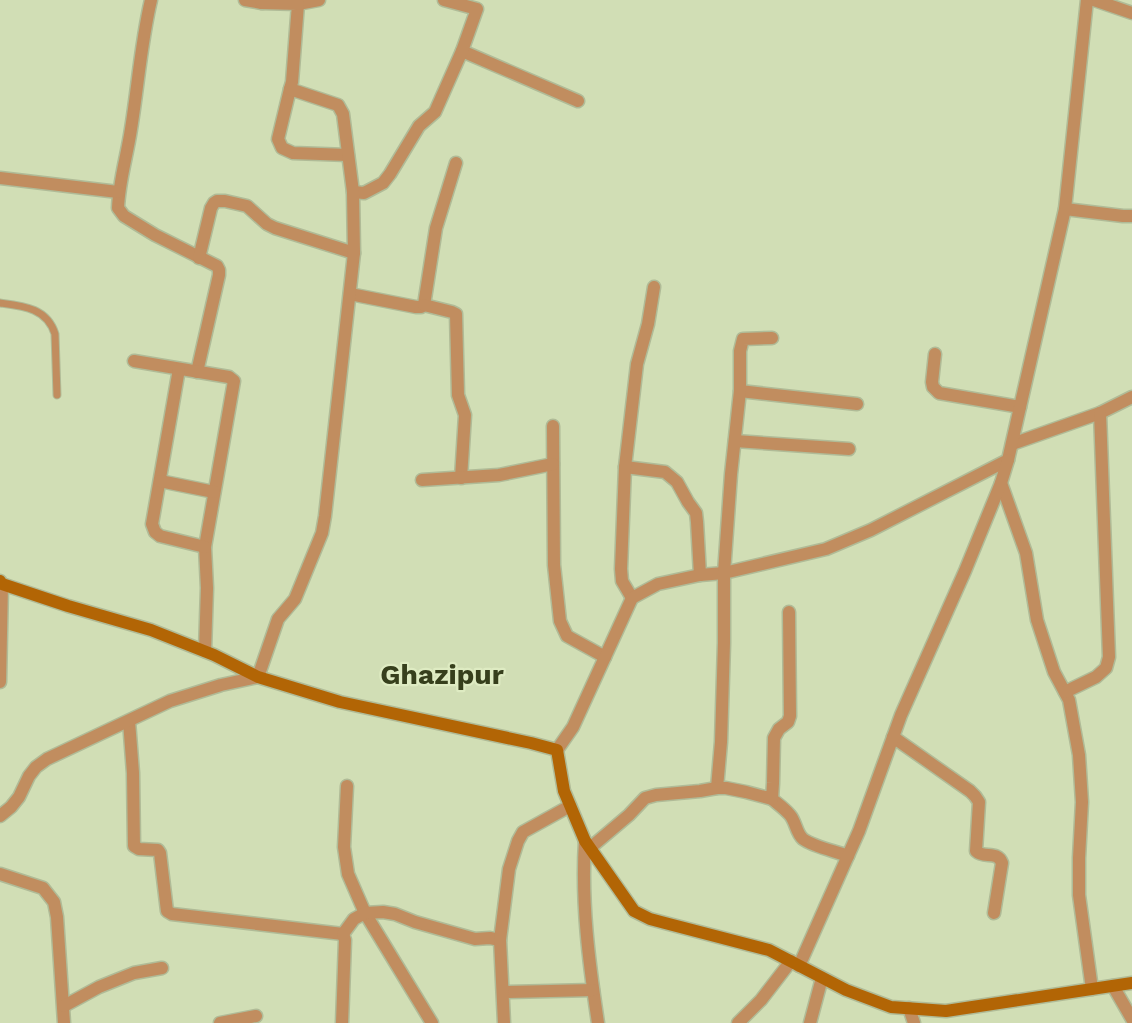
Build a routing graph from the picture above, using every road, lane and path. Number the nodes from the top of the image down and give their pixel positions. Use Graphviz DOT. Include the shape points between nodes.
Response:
graph roads {
  1 [pos="151,0"];
  2 [pos="245,0"];
  3 [pos="319,0"];
  4 [pos="444,0"];
  5 [pos="1087,0"];
  6 [pos="1094,0"];
  7 [pos="262,1"];
  8 [pos="298,4"];
  9 [pos="480,4"];
  10 [pos="1132,13"];
  11 [pos="462,51"];
  12 [pos="290,89"];
  13 [pos="578,101"];
  14 [pos="348,155"];
  15 [pos="456,164"];
  16 [pos="0,178"];
  17 [pos="118,192"];
  18 [pos="353,192"];
  19 [pos="1065,209"];
  20 [pos="1132,216"];
  21 [pos="354,253"];
  22 [pos="200,258"];
  23 [pos="654,287"];
  24 [pos="350,294"];
  25 [pos="0,303"];
  26 [pos="424,305"];
  27 [pos="772,338"];
  28 [pos="935,354"];
  29 [pos="134,361"];
  30 [pos="179,369"];
  31 [pos="197,372"];
  32 [pos="740,391"];
  33 [pos="58,395"];
  34 [pos="1132,397"];
  35 [pos="857,404"];
  36 [pos="1020,408"];
  37 [pos="1100,413"];
  38 [pos="553,426"];
  39 [pos="735,441"];
  40 [pos="1012,444"];
  41 [pos="849,449"];
  42 [pos="1008,460"];
  43 [pos="553,464"];
  44 [pos="624,467"];
  45 [pos="461,478"];
  46 [pos="422,480"];
  47 [pos="160,481"];
  48 [pos="1001,483"];
  49 [pos="214,492"];
  50 [pos="204,547"];
  51 [pos="724,573"];
  52 [pos="700,575"];
  53 [pos="1,583"];
  54 [pos="632,598"];
  55 [pos="789,612"];
  56 [pos="205,652"];
  57 [pos="605,657"];
  58 [pos="258,677"];
  59 [pos="0,682"];
  60 [pos="1065,692"];
  61 [pos="129,721"];
  62 [pos="893,738"];
  63 [pos="557,750"];
  64 [pos="347,786"];
  65 [pos="717,788"];
  66 [pos="772,800"];
  67 [pos="570,806"];
  68 [pos="0,816"];
  69 [pos="587,844"];
  70 [pos="848,856"];
  71 [pos="0,874"];
  72 [pos="365,913"];
  73 [pos="994,913"];
  74 [pos="344,934"];
  75 [pos="500,940"];
  76 [pos="795,964"];
  77 [pos="162,968"];
  78 [pos="822,978"];
  79 [pos="1132,983"];
  80 [pos="1113,986"];
  81 [pos="1092,989"];
  82 [pos="593,990"];
  83 [pos="502,992"];
  84 [pos="64,1006"];
  85 [pos="908,1008"];
  86 [pos="256,1016"];
  87 [pos="1132,1019"];
  88 [pos="64,1023"];
  89 [pos="220,1023"];
  90 [pos="342,1023"];
  91 [pos="432,1023"];
  92 [pos="504,1023"];
  93 [pos="598,1023"];
  94 [pos="738,1023"];
  95 [pos="810,1023"];
  96 [pos="914,1023"];
  1 -- 17 [label="street"];
  2 -- 7 [label="street"];
  3 -- 8 [label="street"];
  4 -- 9 [label="street"];
  5 -- 19 [label="street"];
  6 -- 10 [label="street"];
  7 -- 8 [label="street"];
  8 -- 12 [label="street"];
  9 -- 11 [label="street"];
  11 -- 13 [label="street"];
  11 -- 18 [label="street" via="436,112 419,126 390,174 383,183 364,193"];
  12 -- 14 [label="street" via="338,105"];
  12 -- 14 [label="street" via="278,139 282,148 293,153"];
  14 -- 18 [label="street"];
  15 -- 26 [label="street" via="436,228"];
  16 -- 17 [label="street"];
  17 -- 22 [label="street" via="118,208 124,216"];
  18 -- 21 [label="street"];
  19 -- 20 [label="street"];
  19 -- 36 [label="street"];
  21 -- 22 [label="street" via="275,228 247,206 217,201 211,208"];
  21 -- 24 [label="street"];
  22 -- 31 [label="street" via="217,266 219,275"];
  23 -- 44 [label="street" via="637,364"];
  24 -- 26 [label="street" via="416,307"];
  24 -- 58 [label="street" via="322,533 295,598 278,618"];
  25 -- 33 [label="lane" via="34,310 52,325"];
  26 -- 45 [label="street" via="456,314 458,395 465,415"];
  27 -- 32 [label="street" via="743,340"];
  28 -- 36 [label="street" via="932,382 939,393"];
  29 -- 30 [label="street"];
  30 -- 31 [label="street"];
  30 -- 47 [label="street"];
  31 -- 49 [label="street" via="229,377 234,381"];
  32 -- 35 [label="street"];
  32 -- 39 [label="street"];
  34 -- 37 [label="street"];
  36 -- 40 [label="street"];
  37 -- 40 [label="street"];
  37 -- 60 [label="street" via="1110,657 1106,668 1096,677"];
  38 -- 43 [label="street"];
  39 -- 41 [label="street"];
  39 -- 51 [label="street"];
  40 -- 42 [label="street"];
  42 -- 48 [label="street"];
  42 -- 51 [label="street" via="871,530 826,549"];
  43 -- 45 [label="street" via="499,475"];
  43 -- 57 [label="street" via="554,565 560,621 567,636"];
  44 -- 52 [label="street" via="665,472 677,482 696,513"];
  44 -- 54 [label="street" via="621,569 622,581"];
  45 -- 46 [label="street"];
  47 -- 49 [label="street"];
  47 -- 50 [label="street" via="152,524 155,532"];
  48 -- 60 [label="street" via="1026,553 1037,620 1054,672"];
  48 -- 62 [label="street"];
  49 -- 50 [label="street"];
  50 -- 56 [label="street" via="207,588"];
  51 -- 52 [label="street"];
  51 -- 65 [label="street" via="721,742"];
  52 -- 54 [label="street" via="658,584"];
  53 -- 56 [label="street" via="151,630"];
  53 -- 59 [label="street"];
  54 -- 57 [label="street"];
  55 -- 66 [label="street" via="790,716 774,738"];
  56 -- 58 [label="street"];
  57 -- 63 [label="street" via="573,727"];
  58 -- 61 [label="street" via="221,684 170,701"];
  58 -- 63 [label="street" via="340,702"];
  60 -- 81 [label="street" via="1080,755 1079,895"];
  61 -- 68 [label="street" via="36,767 19,797"];
  61 -- 74 [label="street" via="134,846 160,853 167,911"];
  62 -- 70 [label="street"];
  62 -- 73 [label="street" via="970,791 979,802 976,851 997,856 1002,863"];
  63 -- 67 [label="street"];
  64 -- 72 [label="street" via="344,848 348,874"];
  65 -- 66 [label="street"];
  65 -- 69 [label="street" via="645,798 628,815"];
  66 -- 70 [label="street" via="789,815 802,838"];
  67 -- 69 [label="street"];
  67 -- 75 [label="street" via="523,832 518,840 509,869"];
  69 -- 76 [label="street" via="634,911 650,919 768,950"];
  69 -- 82 [label="street" via="583,864"];
  70 -- 76 [label="street"];
  71 -- 84 [label="street" via="43,888 54,902"];
  72 -- 74 [label="street" via="354,919"];
  72 -- 75 [label="street" via="395,914 475,939"];
  72 -- 91 [label="street"];
  74 -- 90 [label="street"];
  75 -- 83 [label="street"];
  76 -- 78 [label="street"];
  76 -- 94 [label="street"];
  77 -- 84 [label="street" via="134,973"];
  78 -- 85 [label="street" via="891,1007"];
  78 -- 95 [label="street"];
  79 -- 80 [label="street"];
  80 -- 81 [label="street"];
  80 -- 87 [label="street"];
  81 -- 85 [label="street" via="946,1011"];
  82 -- 83 [label="street"];
  82 -- 93 [label="street"];
  83 -- 92 [label="street"];
  84 -- 88 [label="street"];
  85 -- 96 [label="street"];
  86 -- 89 [label="street"];
}
